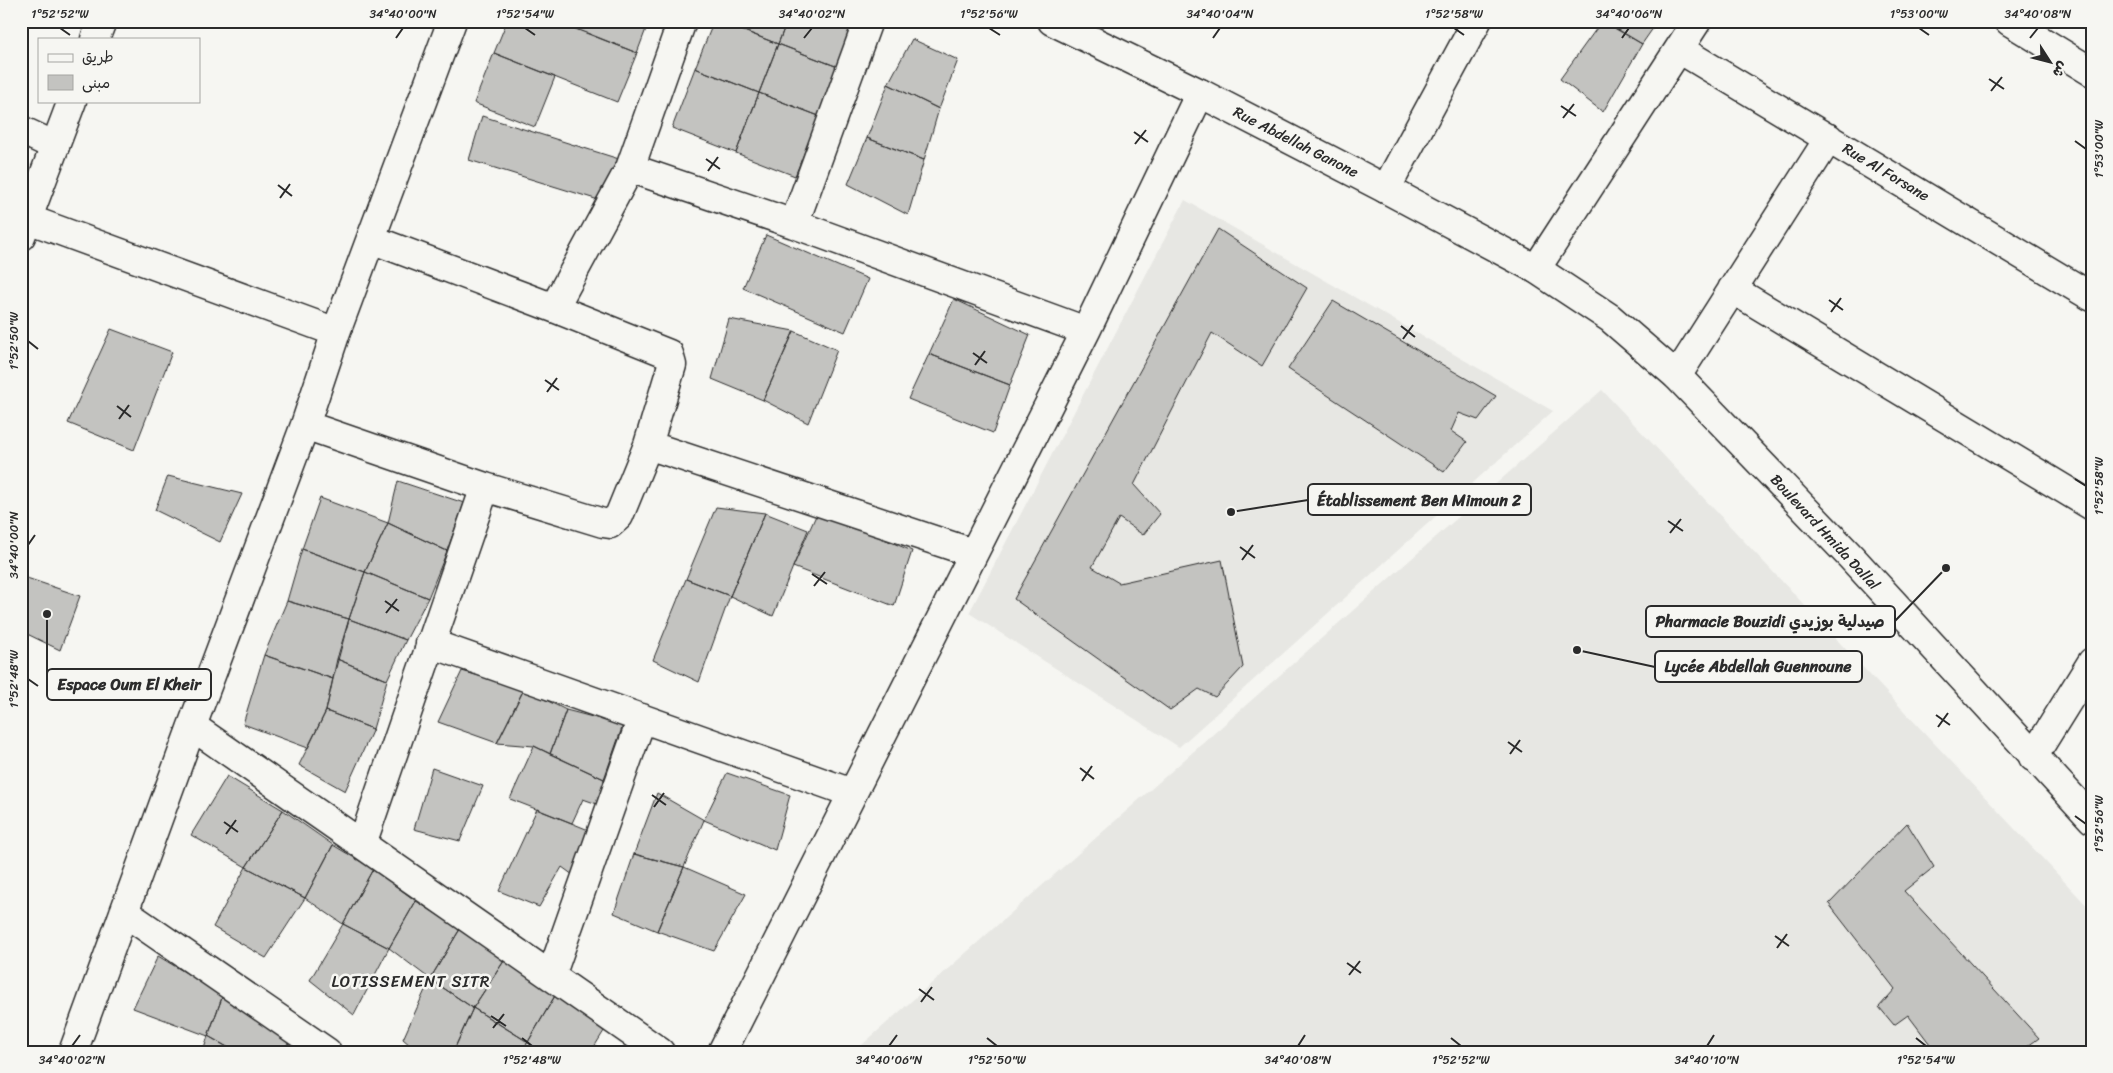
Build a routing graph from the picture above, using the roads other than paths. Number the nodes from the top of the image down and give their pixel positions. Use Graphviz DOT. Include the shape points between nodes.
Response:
graph roads {
  1 [pos="102,21"];
  2 [pos="452,21"];
  3 [pos="682,21"];
  4 [pos="868,21"];
  5 [pos="1052,21"];
  6 [pos="1477,21"];
  7 [pos="1697,21"];
  8 [pos="2009,21"];
  9 [pos="95,38"];
  10 [pos="1679,49"];
  11 [pos="2092,72"];
  12 [pos="1200,93"];
  13 [pos="72,102"];
  14 [pos="21,130"];
  15 [pos="1829,138"];
  16 [pos="55,146"];
  17 [pos="630,168"];
  18 [pos="1386,189"];
  19 [pos="794,224"];
  20 [pos="24,227"];
  21 [pos="371,239"];
  22 [pos="1536,269"];
  23 [pos="1732,289"];
  24 [pos="2092,297"];
  25 [pos="554,308"];
  26 [pos="1086,331"];
  27 [pos="336,332"];
  28 [pos="1677,376"];
  29 [pos="306,424"];
  30 [pos="648,445"];
  31 [pos="485,487"];
  32 [pos="2092,506"];
  33 [pos="973,554"];
  34 [pos="430,644"];
  35 [pos="2092,662"];
  36 [pos="642,718"];
  37 [pos="192,726"];
  38 [pos="2033,757"];
  39 [pos="852,793"];
  40 [pos="2092,820"];
  41 [pos="362,844"];
  42 [pos="124,912"];
  43 [pos="551,976"];
  44 [pos="312,1047"];
  45 [pos="73,1052"];
  46 [pos="660,1052"];
  47 [pos="722,1052"];
  1 -- 9 [label="street"];
  2 -- 21 [label="street"];
  3 -- 17 [label="street"];
  4 -- 19 [label="street"];
  5 -- 12 [label="street, Rue Abdellah Ganone"];
  6 -- 18 [label="street"];
  7 -- 10 [label="street"];
  8 -- 11 [label="street"];
  10 -- 15 [label="street, Rue Al Forsane"];
  10 -- 22 [label="street"];
  12 -- 18 [label="street, Rue Abdellah Ganone"];
  12 -- 26 [label="street"];
  13 -- 16 [label="street"];
  14 -- 16 [label="street"];
  15 -- 23 [label="street"];
  15 -- 24 [label="street, Rue Al Forsane"];
  16 -- 20 [label="street"];
  17 -- 19 [label="street"];
  17 -- 25 [label="street"];
  18 -- 22 [label="street, Rue Abdellah Ganone"];
  19 -- 26 [label="street"];
  20 -- 27 [label="street"];
  21 -- 25 [label="street"];
  21 -- 27 [label="street"];
  22 -- 28 [label="street, Boulevard Hmida Dallal" via="1610,318"];
  23 -- 28 [label="street"];
  23 -- 32 [label="street"];
  25 -- 30 [label="street" via="669,354 672,365"];
  26 -- 33 [label="street"];
  27 -- 29 [label="street"];
  28 -- 38 [label="street, Boulevard Hmida Dallal" via="1851,557"];
  29 -- 31 [label="street"];
  29 -- 37 [label="street"];
  30 -- 31 [label="street" via="619,516 610,524"];
  30 -- 33 [label="street"];
  31 -- 34 [label="street"];
  33 -- 39 [label="street"];
  34 -- 36 [label="street"];
  34 -- 41 [label="street"];
  35 -- 38 [label="street"];
  36 -- 39 [label="street"];
  36 -- 43 [label="street"];
  37 -- 41 [label="street"];
  37 -- 42 [label="street"];
  38 -- 40 [label="street, Boulevard Hmida Dallal"];
  39 -- 47 [label="street"];
  41 -- 43 [label="street"];
  42 -- 44 [label="street"];
  42 -- 45 [label="street"];
  43 -- 46 [label="street"];
}
